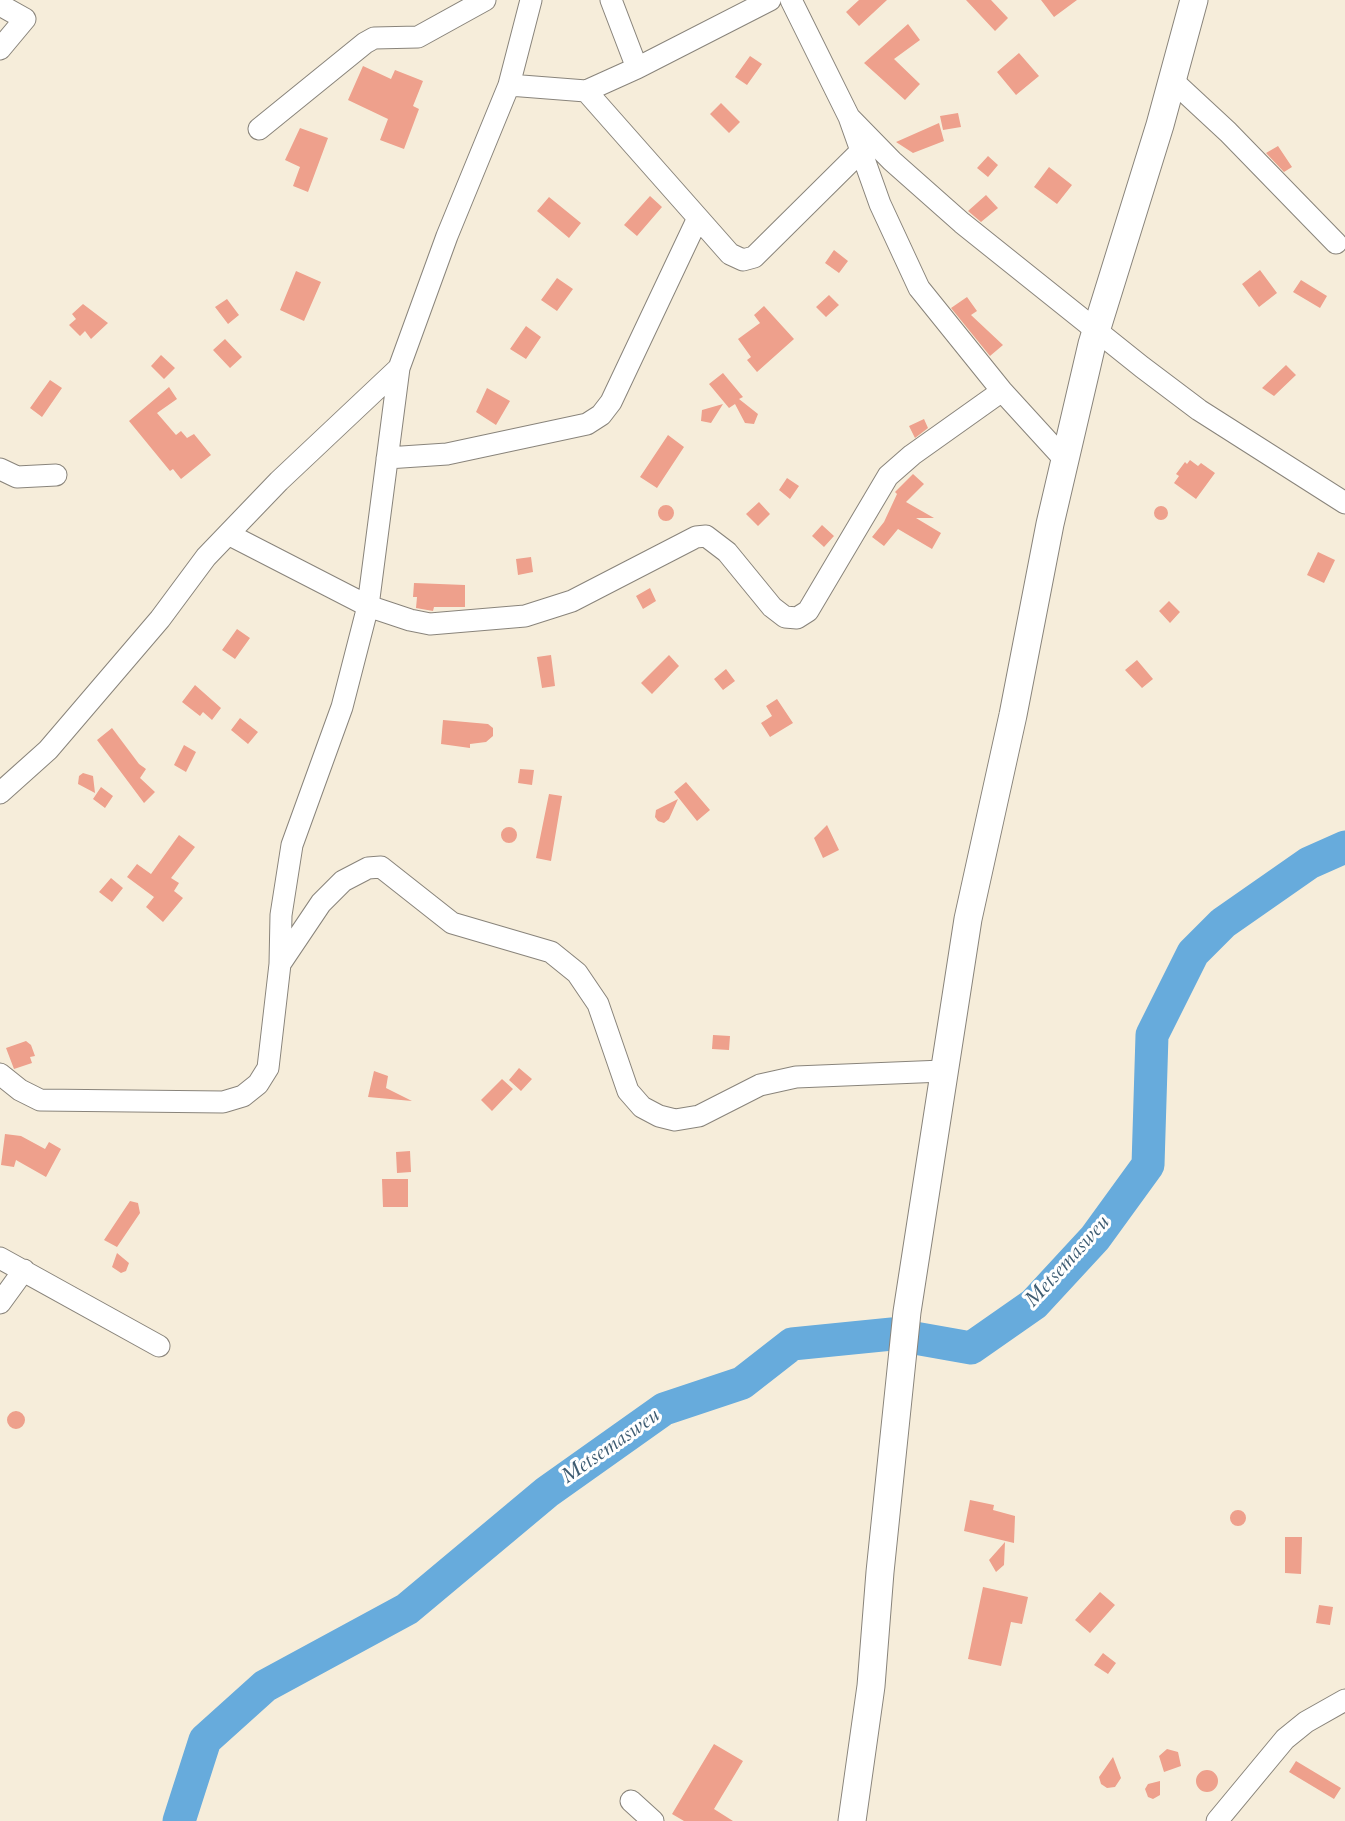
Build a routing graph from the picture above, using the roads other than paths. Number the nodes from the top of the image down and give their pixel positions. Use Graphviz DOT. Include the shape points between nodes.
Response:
graph roads {
  1 [pos="485,0"];
  2 [pos="531,0"];
  3 [pos="611,0"];
  4 [pos="770,0"];
  5 [pos="791,0"];
  6 [pos="1195,2"];
  7 [pos="0,5"];
  8 [pos="0,50"];
  9 [pos="637,68"];
  10 [pos="1173,81"];
  11 [pos="509,85"];
  12 [pos="586,91"];
  13 [pos="849,117"];
  14 [pos="259,129"];
  15 [pos="860,152"];
  16 [pos="698,218"];
  17 [pos="1336,243"];
  18 [pos="1096,329"];
  19 [pos="399,368"];
  20 [pos="1002,391"];
  21 [pos="387,458"];
  22 [pos="1065,460"];
  23 [pos="0,470"];
  24 [pos="56,475"];
  25 [pos="1345,503"];
  26 [pos="228,534"];
  27 [pos="368,606"];
  28 [pos="0,793"];
  29 [pos="280,964"];
  30 [pos="943,1071"];
  31 [pos="0,1074"];
  32 [pos="0,1258"];
  33 [pos="24,1270"];
  34 [pos="0,1303"];
  35 [pos="159,1346"];
  36 [pos="1345,1700"];
  37 [pos="631,1801"];
  38 [pos="653,1821"];
  39 [pos="852,1821"];
  40 [pos="1217,1821"];
  1 -- 14 [label="street" via="418,37 374,38 365,43"];
  2 -- 11 [label="street"];
  3 -- 9 [label="street"];
  4 -- 9 [label="street"];
  5 -- 13 [label="street"];
  6 -- 10 [label="street"];
  7 -- 8 [label="street" via="25,19"];
  9 -- 12 [label="street"];
  10 -- 17 [label="street"];
  10 -- 18 [label="street"];
  11 -- 12 [label="street"];
  11 -- 19 [label="street" via="447,236"];
  12 -- 16 [label="street"];
  13 -- 15 [label="street"];
  13 -- 18 [label="street" via="963,223"];
  15 -- 16 [label="street" via="754,256 743,260 729,254"];
  15 -- 20 [label="street" via="919,288"];
  16 -- 21 [label="street" via="611,402 600,415 587,424 447,454"];
  18 -- 22 [label="street"];
  18 -- 25 [label="street" via="1199,410"];
  19 -- 21 [label="street"];
  19 -- 26 [label="street"];
  20 -- 22 [label="street"];
  20 -- 27 [label="street" via="888,476 808,611 797,618 785,617 772,607 727,552 706,536 696,537 572,601 525,616 430,624"];
  21 -- 27 [label="street"];
  22 -- 30 [label="street" via="968,919"];
  23 -- 24 [label="street" via="17,477"];
  26 -- 27 [label="street"];
  26 -- 28 [label="street" via="48,750"];
  27 -- 29 [label="street" via="342,707 292,845 281,915"];
  29 -- 30 [label="street" via="321,903 343,881 368,868 381,867 452,923 551,952 577,973 598,1004 628,1091 642,1107 659,1116 675,1120 699,1116 760,1085 796,1077"];
  29 -- 31 [label="street" via="268,1068 258,1084 243,1096 224,1102 40,1100"];
  30 -- 39 [label="street" via="906,1312 872,1686"];
  32 -- 33 [label="street"];
  33 -- 34 [label="street"];
  33 -- 35 [label="street"];
  36 -- 40 [label="street" via="1306,1722 1285,1740"];
  37 -- 38 [label="street"];
}
